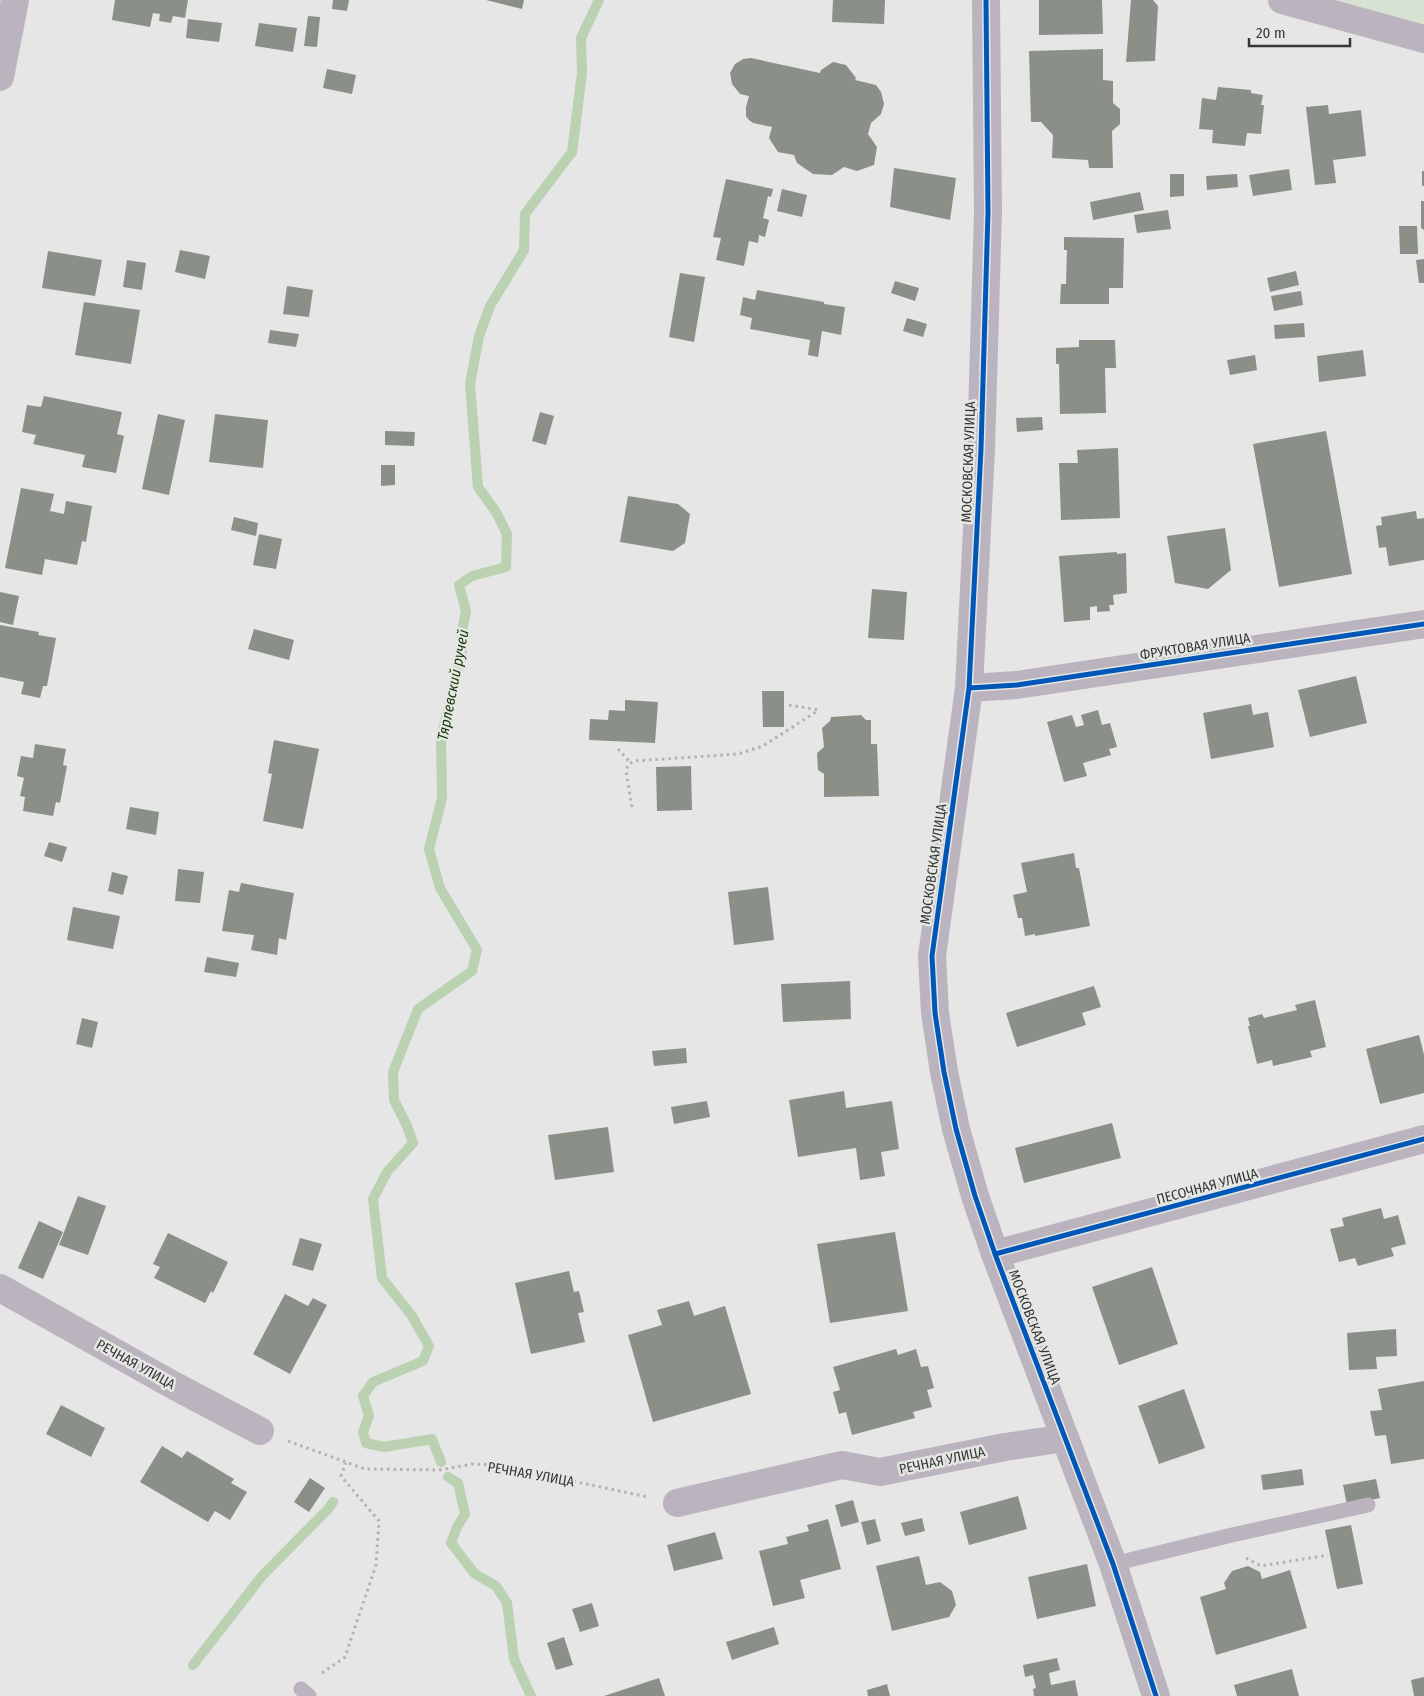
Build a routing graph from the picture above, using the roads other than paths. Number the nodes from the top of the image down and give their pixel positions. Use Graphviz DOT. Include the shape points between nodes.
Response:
graph roads {
  1 [pos="15,0"];
  2 [pos="986,0"];
  3 [pos="1282,0"];
  4 [pos="1424,39"];
  5 [pos="0,77"];
  6 [pos="1424,624"];
  7 [pos="969,688"];
  8 [pos="1424,1139"];
  9 [pos="995,1254"];
  10 [pos="0,1288"];
  11 [pos="260,1431"];
  12 [pos="1065,1438"];
  13 [pos="676,1503"];
  14 [pos="1368,1505"];
  15 [pos="1113,1564"];
  16 [pos="1156,1696"];
  1 -- 5 [label="street"];
  2 -- 7 [label="street, МОСКОВСКАЯ УЛИЦА" via="988,212"];
  3 -- 4 [label="street"];
  6 -- 7 [label="street, ФРУКТОВАЯ УЛИЦА" via="1017,685"];
  7 -- 9 [label="street, МОСКОВСКАЯ УЛИЦА" via="932,956 932,984 944,1072 956,1129"];
  8 -- 9 [label="street, ПЕСОЧНАЯ УЛИЦА"];
  9 -- 12 [label="street, МОСКОВСКАЯ УЛИЦА"];
  10 -- 11 [label="street, РЕЧНАЯ УЛИЦА"];
  12 -- 13 [label="street, РЕЧНАЯ УЛИЦА" via="880,1472 842,1465"];
  12 -- 15 [label="street, МОСКОВСКАЯ УЛИЦА"];
  14 -- 15 [label="lane"];
  15 -- 16 [label="street, МОСКОВСКАЯ УЛИЦА"];
}
